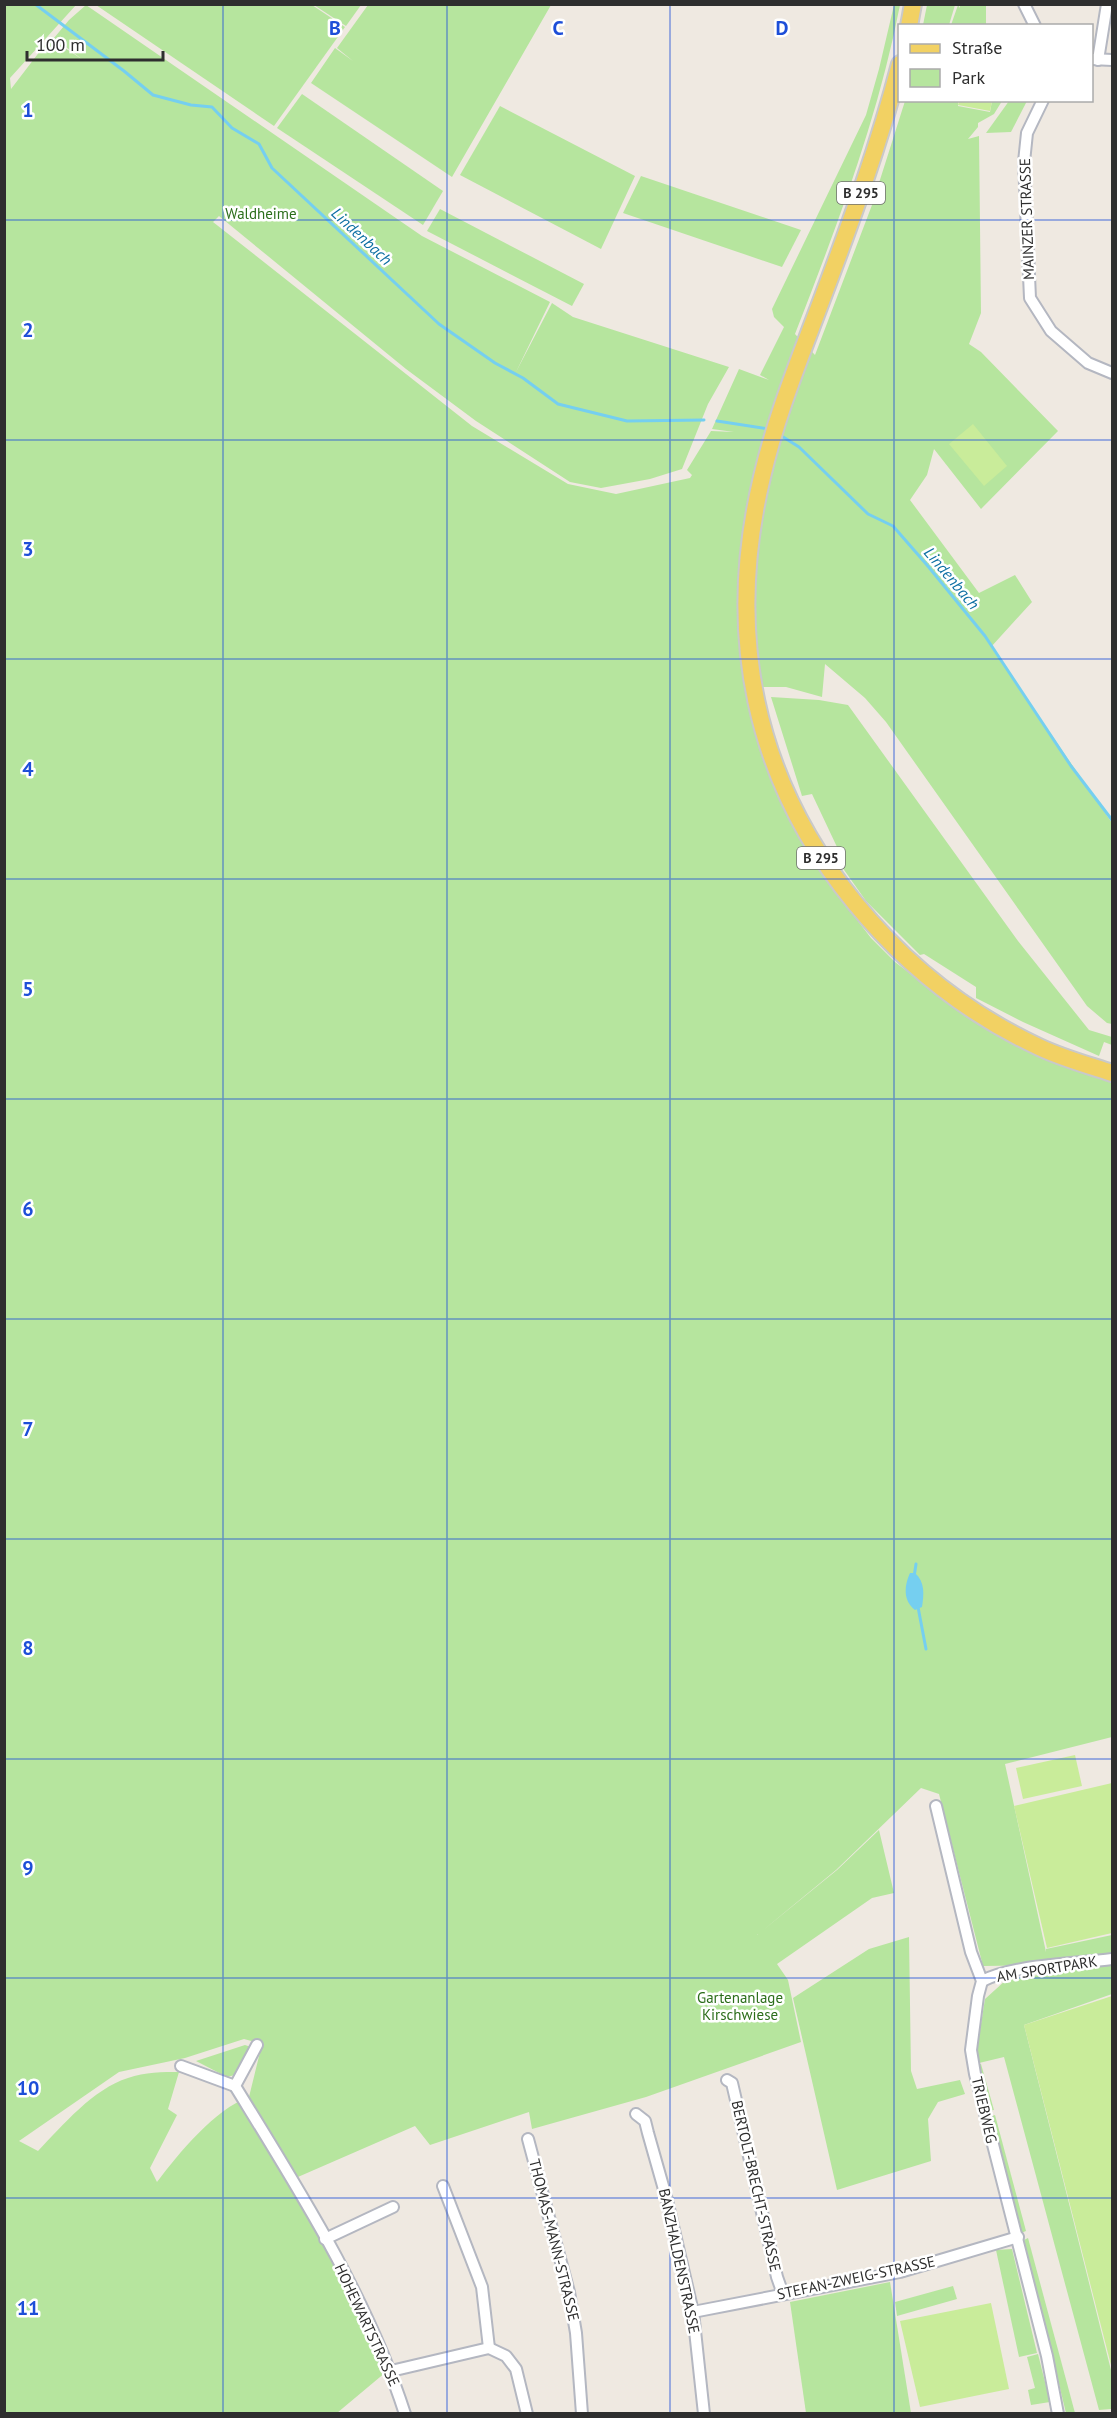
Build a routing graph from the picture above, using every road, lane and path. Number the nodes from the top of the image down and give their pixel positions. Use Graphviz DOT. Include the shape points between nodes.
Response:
graph roads {
  1 [pos="913,4"];
  2 [pos="1024,4"];
  3 [pos="1107,4"];
  4 [pos="909,24"];
  5 [pos="1034,24"];
  6 [pos="1095,59"];
  7 [pos="1113,60"];
  8 [pos="898,71"];
  9 [pos="1042,102"];
  10 [pos="1113,373"];
  11 [pos="1113,1073"];
  12 [pos="936,1806"];
  13 [pos="1113,1959"];
  14 [pos="982,1981"];
  15 [pos="257,2044"];
  16 [pos="182,2066"];
  17 [pos="727,2080"];
  18 [pos="236,2086"];
  19 [pos="636,2114"];
  20 [pos="528,2139"];
  21 [pos="443,2186"];
  22 [pos="393,2207"];
  23 [pos="1018,2237"];
  24 [pos="325,2239"];
  25 [pos="783,2294"];
  26 [pos="693,2312"];
  27 [pos="489,2348"];
  28 [pos="391,2370"];
  29 [pos="405,2414"];
  30 [pos="527,2414"];
  31 [pos="582,2414"];
  32 [pos="704,2414"];
  33 [pos="1058,2414"];
  1 -- 4 [label="main road"];
  2 -- 5 [label="street"];
  3 -- 6 [label="street"];
  6 -- 7 [label="street"];
  8 -- 11 [label="main road, B 295" via="870,166 778,420 756,503 747,590 748,647 762,729 779,780 827,869 913,966 945,991 1040,1048"];
  9 -- 10 [label="street, MAINZER STRASSE" via="1027,133 1024,162 1030,298 1051,331 1088,363"];
  12 -- 14 [label="street" via="971,1952"];
  13 -- 14 [label="street, AM SPORTPARK" via="1012,1971"];
  14 -- 23 [label="street, TRIEBWEG" via="971,2050"];
  15 -- 18 [label="street"];
  16 -- 18 [label="street"];
  17 -- 25 [label="street, BERTOLT-BRECHT-STRASSE" via="732,2083"];
  18 -- 24 [label="street, HOHEWARTSTRASSE" via="288,2168"];
  19 -- 26 [label="street, BANZHALDENSTRASSE" via="645,2121"];
  20 -- 31 [label="street, THOMAS-MANN-STRASSE" via="569,2292"];
  21 -- 27 [label="street" via="482,2287"];
  22 -- 24 [label="street"];
  23 -- 25 [label="street, STEFAN-ZWEIG-STRASSE" via="900,2272"];
  23 -- 33 [label="street, TRIEBWEG"];
  24 -- 28 [label="street, HOHEWARTSTRASSE"];
  25 -- 26 [label="street, STEFAN-ZWEIG-STRASSE"];
  26 -- 32 [label="street, BANZHALDENSTRASSE"];
  27 -- 28 [label="street"];
  27 -- 30 [label="street" via="506,2356 516,2369"];
  28 -- 29 [label="street, HOHEWARTSTRASSE"];
}
